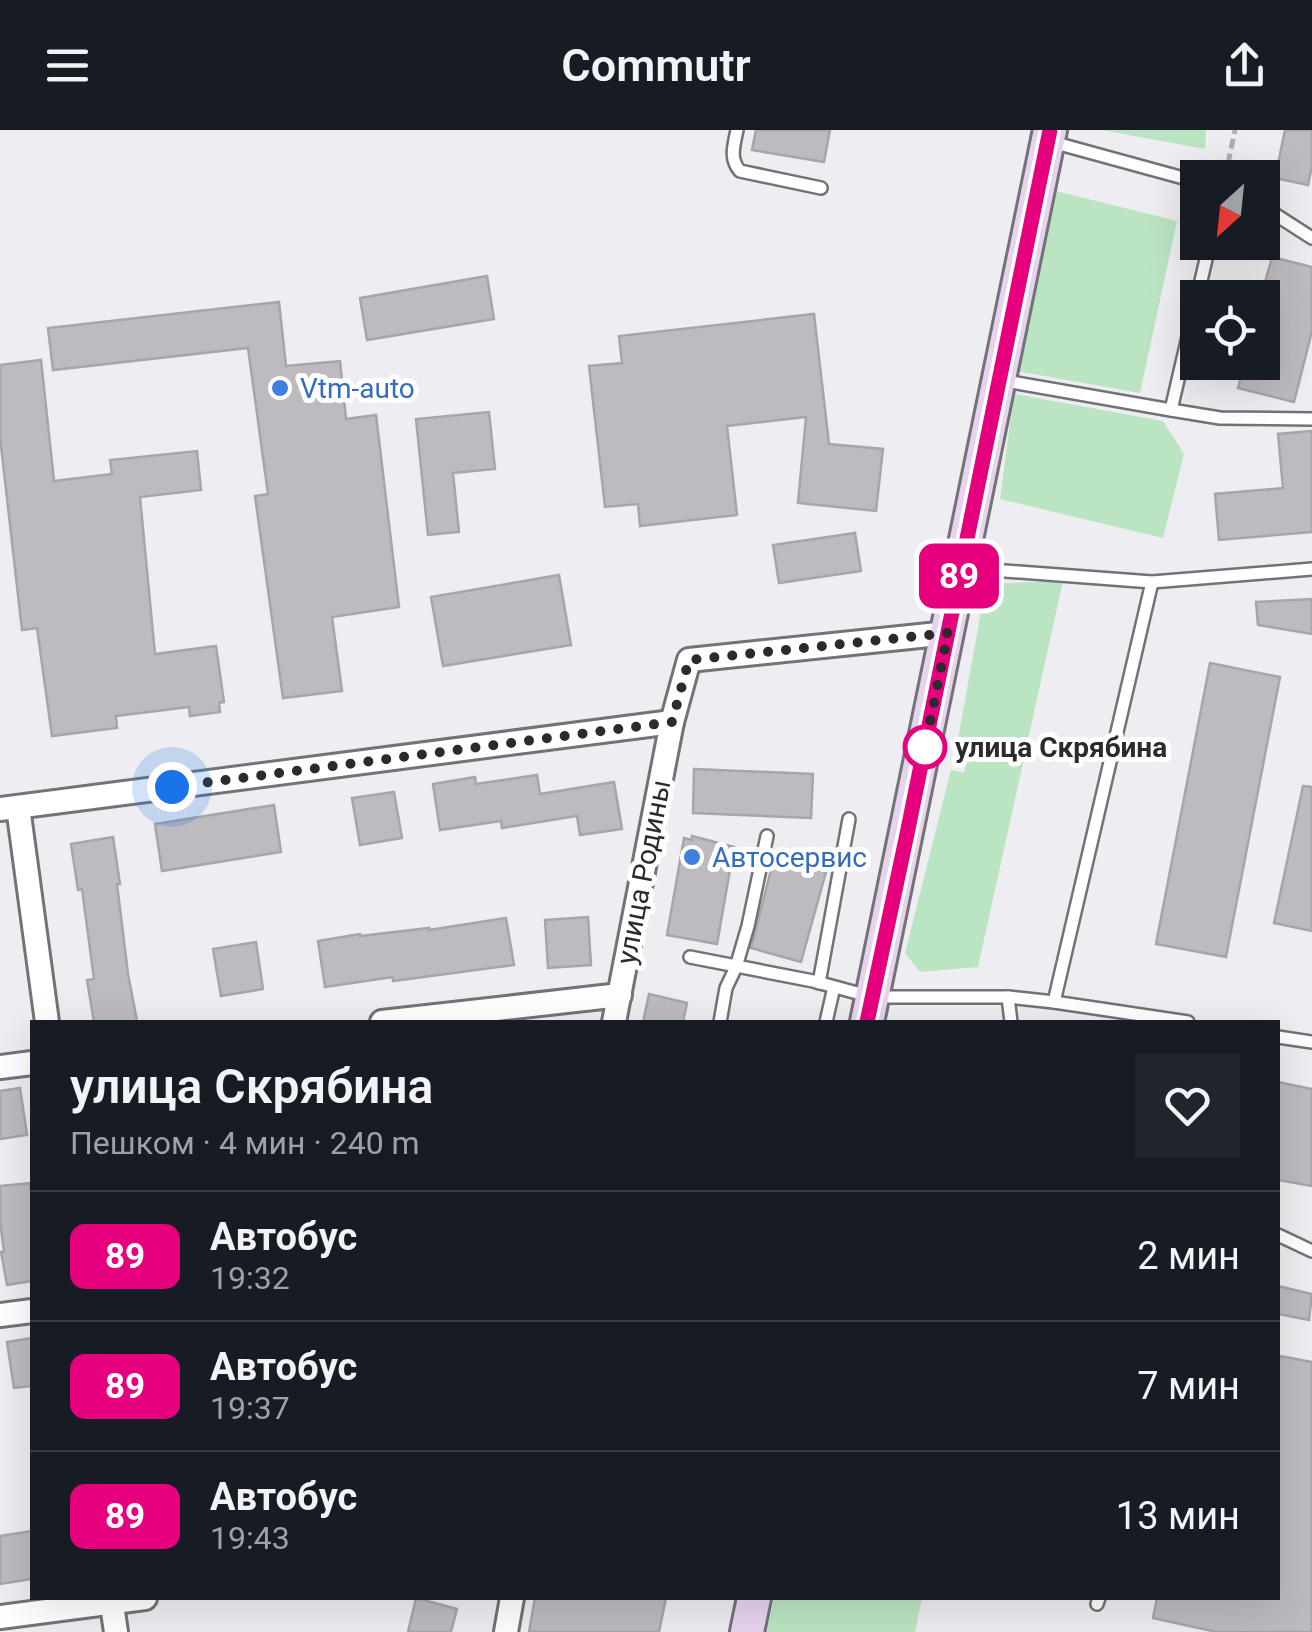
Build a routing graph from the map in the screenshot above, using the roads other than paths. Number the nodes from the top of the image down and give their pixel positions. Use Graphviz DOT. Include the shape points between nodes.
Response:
graph roads {
  1 [pos="737,130"];
  2 [pos="1050,135"];
  3 [pos="1180,176"];
  4 [pos="821,188"];
  5 [pos="1280,218"];
  6 [pos="1312,238"];
  7 [pos="1206,260"];
  8 [pos="1000,380"];
  9 [pos="1171,410"];
  10 [pos="1312,420"];
  11 [pos="961,568"];
  12 [pos="1312,569"];
  13 [pos="1152,582"];
  14 [pos="948,633"];
  15 [pos="672,722"];
  16 [pos="9,808"];
  17 [pos="849,819"];
  18 [pos="767,836"];
  19 [pos="690,957"];
  20 [pos="736,967"];
  21 [pos="819,983"];
  22 [pos="834,987"];
  23 [pos="620,995"];
  24 [pos="1008,998"];
  25 [pos="1054,1002"];
  26 [pos="869,1010"];
  27 [pos="47,1020"];
  28 [pos="400,1020"];
  29 [pos="614,1020"];
  30 [pos="720,1020"];
  31 [pos="826,1020"];
  32 [pos="1011,1020"];
  33 [pos="1175,1020"];
  34 [pos="1280,1036"];
  35 [pos="1312,1042"];
  36 [pos="30,1063"];
  37 [pos="0,1067"];
  38 [pos="1280,1236"];
  39 [pos="1312,1250"];
  40 [pos="30,1311"];
  41 [pos="0,1315"];
  42 [pos="112,1600"];
  43 [pos="512,1600"];
  44 [pos="754,1600"];
  45 [pos="0,1617"];
  46 [pos="116,1632"];
  47 [pos="506,1632"];
  48 [pos="748,1632"];
  1 -- 4 [label="lane" via="732,154 740,172"];
  2 -- 3 [label="lane"];
  2 -- 8 [label="street"];
  5 -- 6 [label="lane"];
  7 -- 9 [label="lane"];
  8 -- 9 [label="lane"];
  8 -- 11 [label="street"];
  9 -- 10 [label="lane"];
  11 -- 13 [label="lane"];
  11 -- 14 [label="street"];
  12 -- 13 [label="lane"];
  13 -- 25 [label="lane"];
  14 -- 15 [label="street" via="689,660"];
  14 -- 26 [label="street"];
  15 -- 16 [label="street"];
  15 -- 23 [label="street, улица Родины"];
  16 -- 27 [label="street"];
  17 -- 21 [label="lane"];
  18 -- 20 [label="lane"];
  19 -- 20 [label="lane"];
  20 -- 21 [label="lane"];
  20 -- 30 [label="lane"];
  21 -- 22 [label="lane"];
  22 -- 26 [label="lane"];
  22 -- 31 [label="lane"];
  23 -- 28 [label="street"];
  23 -- 29 [label="street, улица Родины"];
  24 -- 25 [label="lane"];
  24 -- 26 [label="lane"];
  24 -- 32 [label="lane"];
  25 -- 33 [label="lane"];
  34 -- 35 [label="lane"];
  36 -- 37 [label="street"];
  38 -- 39 [label="lane"];
  40 -- 41 [label="street"];
  42 -- 45 [label="street"];
  42 -- 46 [label="street"];
  43 -- 47 [label="street"];
  44 -- 48 [label="street"];
}
